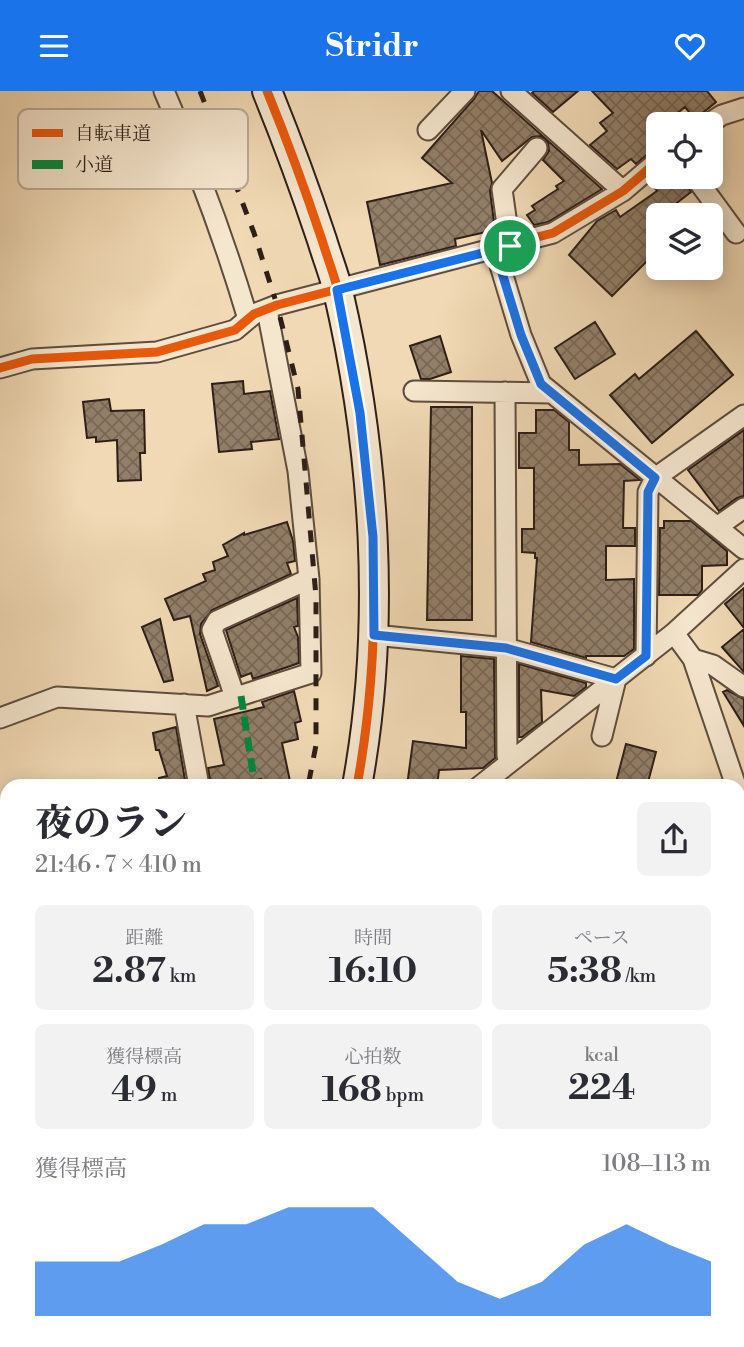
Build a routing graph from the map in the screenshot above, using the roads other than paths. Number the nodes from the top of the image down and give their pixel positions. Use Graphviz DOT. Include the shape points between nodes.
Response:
graph roads {
  1 [pos="164,91"];
  2 [pos="267,91"];
  3 [pos="465,91"];
  4 [pos="511,91"];
  5 [pos="172,109"];
  6 [pos="744,109"];
  7 [pos="723,115"];
  8 [pos="428,130"];
  9 [pos="537,148"];
  10 [pos="646,171"];
  11 [pos="205,189"];
  12 [pos="704,189"];
  13 [pos="623,191"];
  14 [pos="736,233"];
  15 [pos="510,246"];
  16 [pos="337,290"];
  17 [pos="267,310"];
  18 [pos="248,319"];
  19 [pos="0,367"];
  20 [pos="414,391"];
  21 [pos="505,393"];
  22 [pos="551,393"];
  23 [pos="744,415"];
  24 [pos="655,478"];
  25 [pos="744,508"];
  26 [pos="717,527"];
  27 [pos="744,549"];
  28 [pos="744,569"];
  29 [pos="309,579"];
  30 [pos="674,633"];
  31 [pos="374,635"];
  32 [pos="506,648"];
  33 [pos="646,656"];
  34 [pos="693,659"];
  35 [pos="616,679"];
  36 [pos="744,688"];
  37 [pos="234,697"];
  38 [pos="184,704"];
  39 [pos="0,718"];
  40 [pos="602,736"];
  41 [pos="507,756"];
  42 [pos="198,779"];
  43 [pos="357,779"];
  44 [pos="489,779"];
  45 [pos="733,779"];
  1 -- 5 [label="street"];
  2 -- 16 [label="street" via="299,171"];
  3 -- 8 [label="street"];
  4 -- 13 [label="street"];
  6 -- 7 [label="street"];
  9 -- 15 [label="street" via="502,189"];
  10 -- 13 [label="street"];
  11 -- 18 [label="street"];
  12 -- 14 [label="street"];
  13 -- 15 [label="street" via="553,233"];
  15 -- 16 [label="street"];
  15 -- 22 [label="street" via="499,263 521,335 541,384"];
  16 -- 17 [label="street"];
  16 -- 31 [label="street" via="360,413 373,537"];
  17 -- 18 [label="street"];
  17 -- 29 [label="street" via="298,471"];
  18 -- 19 [label="street" via="234,330 157,352 32,359"];
  20 -- 21 [label="street"];
  21 -- 22 [label="street"];
  21 -- 32 [label="street"];
  22 -- 24 [label="street"];
  23 -- 24 [label="street"];
  24 -- 26 [label="street"];
  24 -- 33 [label="street" via="648,492"];
  25 -- 26 [label="street"];
  26 -- 27 [label="street"];
  28 -- 30 [label="street"];
  29 -- 37 [label="street" via="310,673"];
  29 -- 37 [label="street" via="217,621 212,630"];
  30 -- 33 [label="street"];
  30 -- 34 [label="street"];
  31 -- 32 [label="street"];
  31 -- 43 [label="street"];
  32 -- 35 [label="street"];
  32 -- 41 [label="street"];
  33 -- 35 [label="street"];
  34 -- 36 [label="street" via="713,665"];
  34 -- 45 [label="street"];
  35 -- 40 [label="street"];
  35 -- 44 [label="street"];
  37 -- 38 [label="street" via="208,706"];
  38 -- 39 [label="street" via="57,697"];
  38 -- 42 [label="street"];
}
